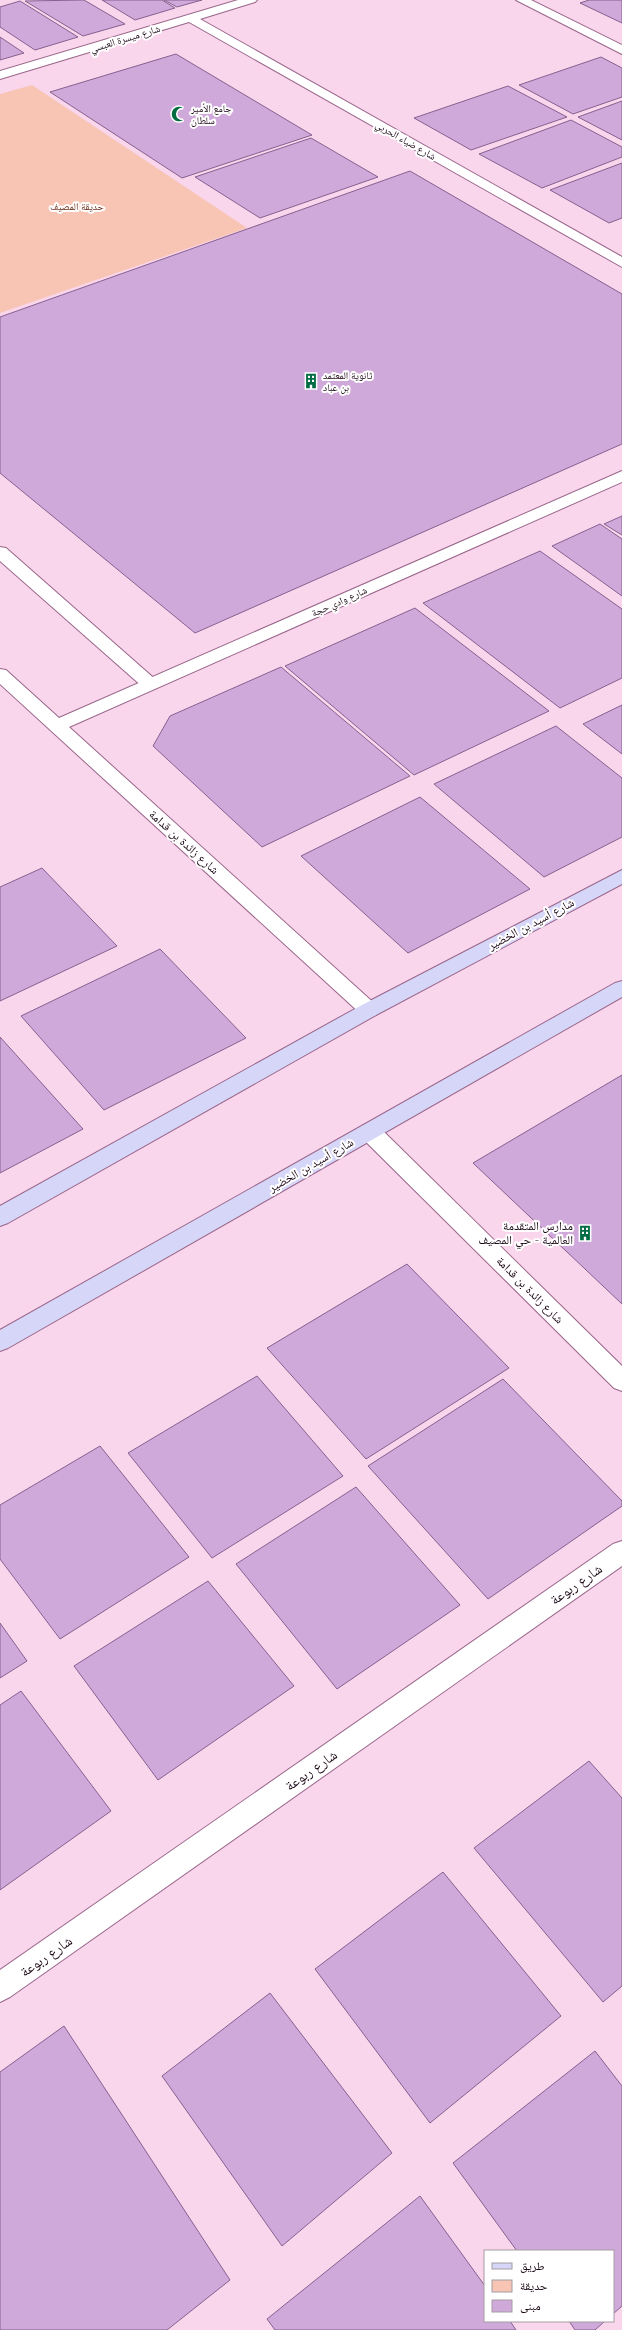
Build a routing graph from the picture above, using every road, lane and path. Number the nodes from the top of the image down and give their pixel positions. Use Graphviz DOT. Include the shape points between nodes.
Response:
graph roads {
  1 [pos="251,0"];
  2 [pos="522,0"];
  3 [pos="190,18"];
  4 [pos="622,50"];
  5 [pos="0,75"];
  6 [pos="622,263"];
  7 [pos="622,476"];
  8 [pos="0,552"];
  9 [pos="0,674"];
  10 [pos="150,684"];
  11 [pos="57,725"];
  12 [pos="622,876"];
  13 [pos="622,988"];
  14 [pos="368,1010"];
  15 [pos="370,1132"];
  16 [pos="0,1218"];
  17 [pos="0,1341"];
  18 [pos="622,1381"];
  19 [pos="622,1552"];
  20 [pos="0,1987"];
  1 -- 3 [label="street, شارع ميسرة العبسي"];
  2 -- 4 [label="street"];
  3 -- 5 [label="street, شارع ميسرة العبسي"];
  3 -- 6 [label="street, شارع ضياء الحربي"];
  7 -- 10 [label="street, شارع وادي حجة"];
  8 -- 10 [label="street"];
  9 -- 11 [label="street, شارع زائدة بن قدامة"];
  10 -- 11 [label="street, شارع وادي حجة"];
  11 -- 14 [label="street, شارع زائدة بن قدامة"];
  12 -- 14 [label="street, شارع أسيد بن الخضير"];
  13 -- 15 [label="street, شارع أسيد بن الخضير"];
  14 -- 16 [label="street, شارع أسيد بن الخضير"];
  15 -- 17 [label="street, شارع أسيد بن الخضير"];
  15 -- 18 [label="street, شارع زائدة بن قدامة"];
  19 -- 20 [label="street, شارع ربوعة"];
}
